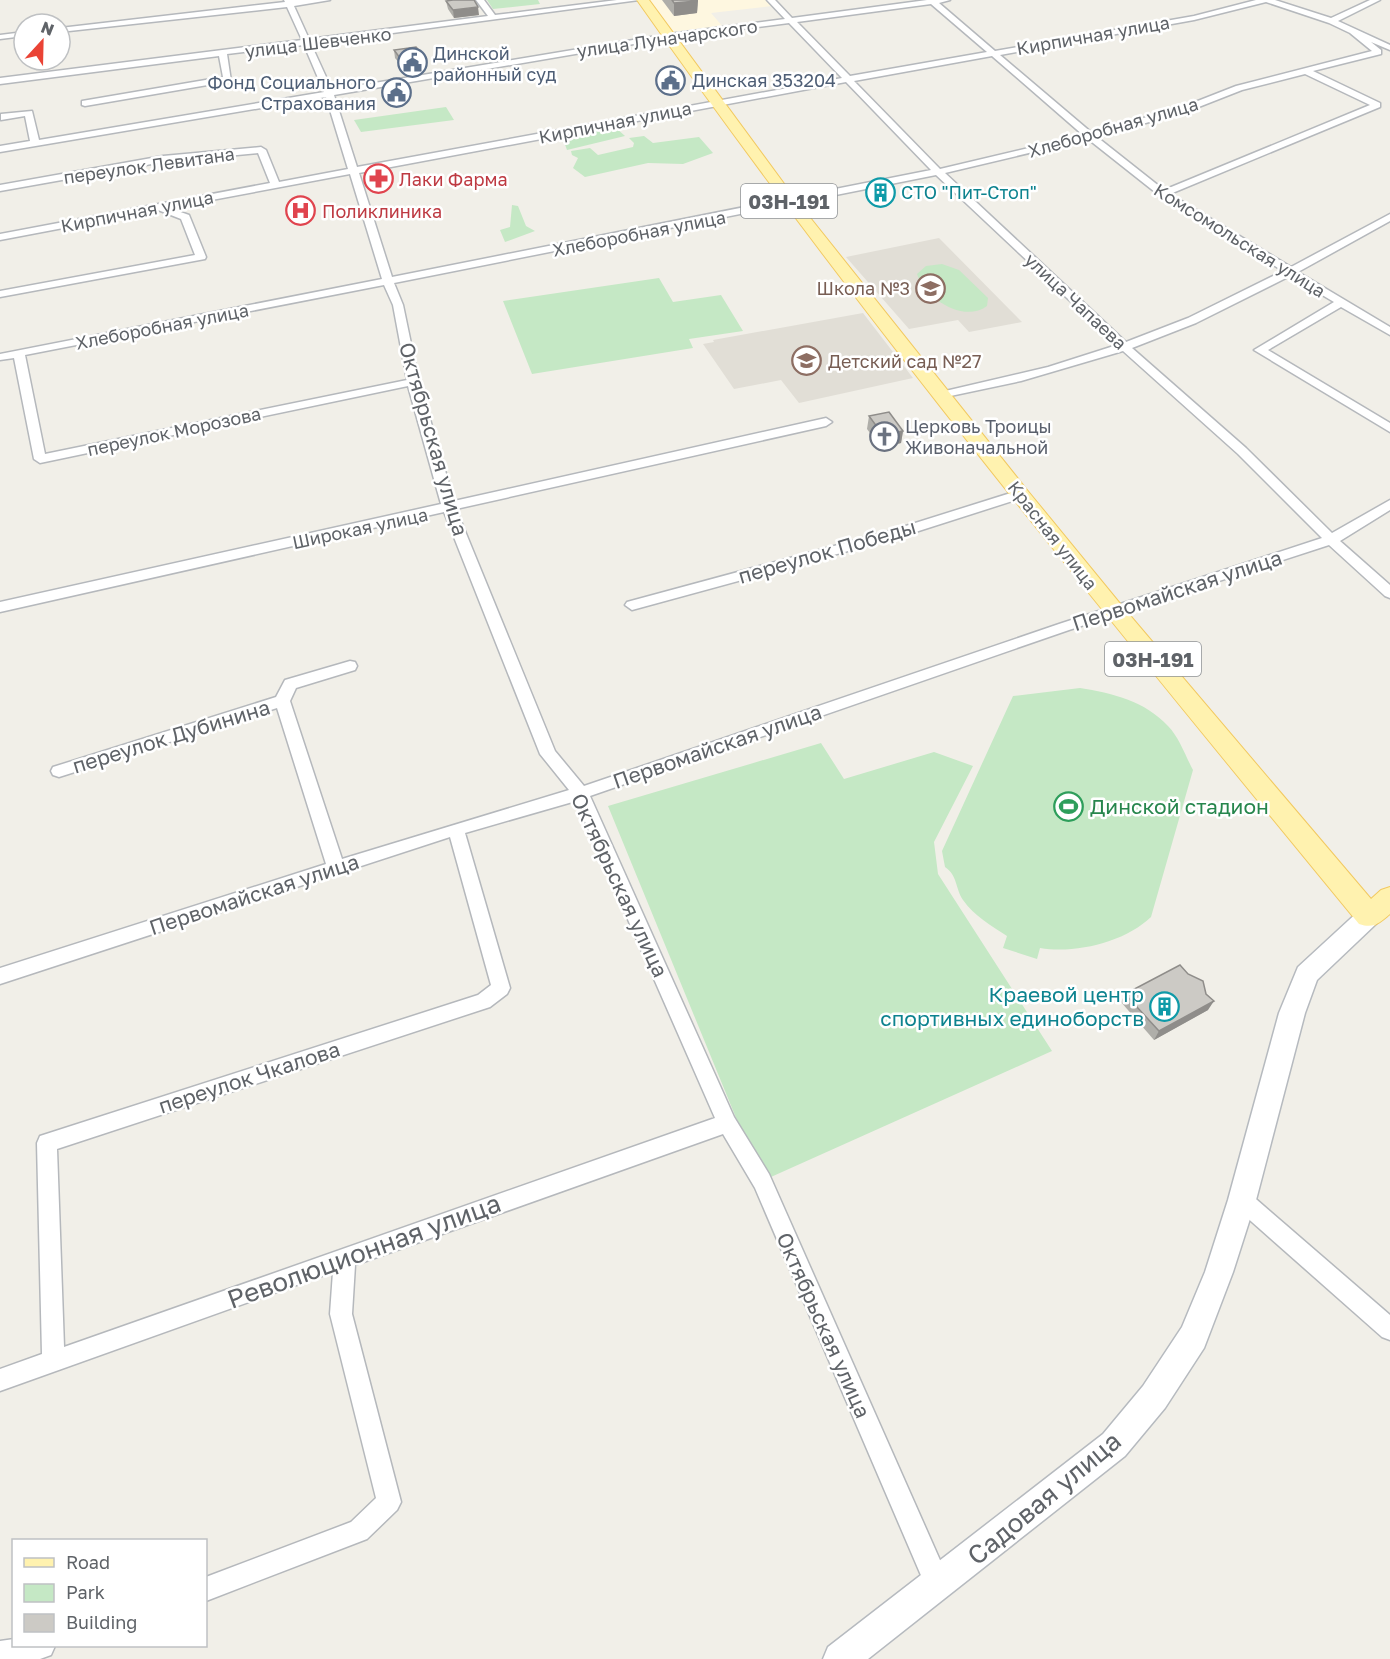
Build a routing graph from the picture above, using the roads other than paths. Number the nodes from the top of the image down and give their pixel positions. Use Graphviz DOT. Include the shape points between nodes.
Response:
graph roads {
  1 [pos="326,0"];
  2 [pos="480,0"];
  3 [pos="635,0"];
  4 [pos="643,0"];
  5 [pos="771,0"];
  6 [pos="946,0"];
  7 [pos="1266,0"];
  8 [pos="1377,0"];
  9 [pos="932,1"];
  10 [pos="289,2"];
  11 [pos="494,19"];
  12 [pos="792,21"];
  13 [pos="1332,21"];
  14 [pos="72,29"];
  15 [pos="1354,32"];
  16 [pos="669,36"];
  17 [pos="308,43"];
  18 [pos="1390,48"];
  19 [pos="992,52"];
  20 [pos="223,54"];
  21 [pos="1306,71"];
  22 [pos="847,79"];
  23 [pos="0,81"];
  24 [pos="329,93"];
  25 [pos="718,102"];
  26 [pos="85,103"];
  27 [pos="2,117"];
  28 [pos="1090,136"];
  29 [pos="35,143"];
  30 [pos="0,149"];
  31 [pos="354,170"];
  32 [pos="938,172"];
  33 [pos="276,185"];
  34 [pos="0,188"];
  35 [pos="1163,194"];
  36 [pos="790,203"];
  37 [pos="158,206"];
  38 [pos="1390,217"];
  39 [pos="0,237"];
  40 [pos="1289,271"];
  41 [pos="388,282"];
  42 [pos="0,294"];
  43 [pos="1342,302"];
  44 [pos="1390,332"];
  45 [pos="1124,346"];
  46 [pos="19,354"];
  47 [pos="0,357"];
  48 [pos="412,382"];
  49 [pos="945,395"];
  50 [pos="826,422"];
  51 [pos="1390,428"];
  52 [pos="1020,494"];
  53 [pos="1390,504"];
  54 [pos="449,508"];
  55 [pos="1331,540"];
  56 [pos="1390,593"];
  57 [pos="632,604"];
  58 [pos="0,607"];
  59 [pos="1114,611"];
  60 [pos="350,666"];
  61 [pos="282,701"];
  62 [pos="60,771"];
  63 [pos="580,793"];
  64 [pos="456,830"];
  65 [pos="336,868"];
  66 [pos="1390,898"];
  67 [pos="1369,916"];
  68 [pos="0,976"];
  69 [pos="727,1123"];
  70 [pos="1242,1200"];
  71 [pos="345,1257"];
  72 [pos="1390,1329"];
  73 [pos="53,1363"];
  74 [pos="0,1380"];
  75 [pos="938,1585"];
  76 [pos="207,1589"];
  77 [pos="37,1647"];
  78 [pos="0,1654"];
  79 [pos="840,1659"];
  1 -- 10 [label="street"];
  2 -- 11 [label="street"];
  3 -- 11 [label="street, улица Шевченко"];
  4 -- 16 [label="main road, Красная улица / 03Н-191"];
  5 -- 12 [label="street, улица Чапаева"];
  6 -- 9 [label="street, улица Луначарского"];
  7 -- 13 [label="street"];
  7 -- 19 [label="street, Кирпичная улица" via="1194,18"];
  8 -- 13 [label="street"];
  9 -- 12 [label="street, улица Луначарского"];
  9 -- 19 [label="street, Комсомольская улица"];
  10 -- 14 [label="street"];
  10 -- 17 [label="street, Октябрьская улица"];
  11 -- 17 [label="street, улица Шевченко"];
  12 -- 16 [label="street, улица Луначарского"];
  12 -- 22 [label="street, улица Чапаева"];
  13 -- 15 [label="street"];
  15 -- 18 [label="street"];
  15 -- 21 [label="street, Хлеборобная улица" via="1378,52"];
  16 -- 24 [label="street, улица Луначарского"];
  16 -- 25 [label="main road, Красная улица / 03Н-191"];
  17 -- 20 [label="street, улица Шевченко"];
  17 -- 24 [label="street, Октябрьская улица"];
  19 -- 22 [label="street, Кирпичная улица"];
  19 -- 28 [label="street, Комсомольская улица"];
  20 -- 23 [label="street, улица Шевченко"];
  20 -- 26 [label="street" via="228,79"];
  21 -- 28 [label="street, Хлеборобная улица" via="1239,88 1188,108"];
  21 -- 35 [label="street" via="1377,105"];
  22 -- 25 [label="street, Кирпичная улица"];
  22 -- 32 [label="street, улица Чапаева"];
  24 -- 29 [label="street, улица Луначарского"];
  24 -- 31 [label="street, Октябрьская улица"];
  25 -- 31 [label="street, Кирпичная улица"];
  25 -- 36 [label="main road, Красная улица / 03Н-191"];
  27 -- 29 [label="street" via="29,112"];
  28 -- 32 [label="street, Хлеборобная улица"];
  28 -- 35 [label="street, Комсомольская улица"];
  29 -- 30 [label="street, улица Луначарского"];
  31 -- 33 [label="street, Кирпичная улица"];
  31 -- 41 [label="street, Октябрьская улица"];
  32 -- 36 [label="street, Хлеборобная улица"];
  32 -- 45 [label="street, улица Чапаева"];
  33 -- 34 [label="street, переулок Левитана" via="261,150 163,159"];
  33 -- 37 [label="street, Кирпичная улица"];
  35 -- 40 [label="street, Комсомольская улица"];
  36 -- 41 [label="street, Хлеборобная улица"];
  36 -- 49 [label="main road, Красная улица / 03Н-191"];
  37 -- 39 [label="street, Кирпичная улица"];
  37 -- 42 [label="street" via="185,217 201,257"];
  38 -- 40 [label="street"];
  40 -- 43 [label="street, Комсомольская улица"];
  40 -- 45 [label="street" via="1225,306"];
  41 -- 46 [label="street, Хлеборобная улица"];
  41 -- 48 [label="street, Октябрьская улица" via="398,305"];
  43 -- 44 [label="street, Комсомольская улица"];
  43 -- 51 [label="street" via="1260,350"];
  45 -- 49 [label="street" via="1033,377"];
  45 -- 55 [label="street, улица Чапаева" via="1242,451"];
  46 -- 47 [label="street, Хлеборобная улица"];
  46 -- 48 [label="street, переулок Морозова" via="40,459"];
  48 -- 54 [label="street, Октябрьская улица"];
  49 -- 52 [label="main road, Красная улица / 03Н-191"];
  50 -- 54 [label="street, Широкая улица"];
  52 -- 57 [label="street, переулок Победы" via="898,533"];
  52 -- 59 [label="main road, Красная улица / 03Н-191"];
  53 -- 55 [label="street, Первомайская улица"];
  54 -- 58 [label="street, Широкая улица"];
  54 -- 63 [label="street, Октябрьская улица" via="548,754"];
  55 -- 56 [label="street, улица Чапаева"];
  55 -- 59 [label="street, Первомайская улица"];
  59 -- 63 [label="street, Первомайская улица"];
  59 -- 67 [label="main road, Красная улица / 03Н-191"];
  60 -- 61 [label="street, переулок Дубинина" via="290,684"];
  61 -- 62 [label="street, переулок Дубинина"];
  61 -- 65 [label="street, переулок Дубинина"];
  63 -- 64 [label="street, Первомайская улица"];
  63 -- 69 [label="street, Октябрьская улица"];
  64 -- 65 [label="street, Первомайская улица"];
  64 -- 73 [label="street, переулок Чкалова" via="501,988 484,1001 47,1143"];
  65 -- 68 [label="street, Первомайская улица"];
  66 -- 67 [label="main road"];
  67 -- 70 [label="street" via="1307,974 1292,1013"];
  69 -- 71 [label="street, Революционная улица"];
  69 -- 75 [label="street, Октябрьская улица" via="762,1181"];
  70 -- 72 [label="street"];
  70 -- 75 [label="street, Садовая улица" via="1193,1337 1154,1397 1114,1445"];
  71 -- 73 [label="street, Революционная улица"];
  71 -- 76 [label="street" via="341,1314 389,1502 359,1531"];
  73 -- 74 [label="street, Революционная улица"];
  75 -- 79 [label="street, Садовая улица"];
  77 -- 78 [label="street"];
}
